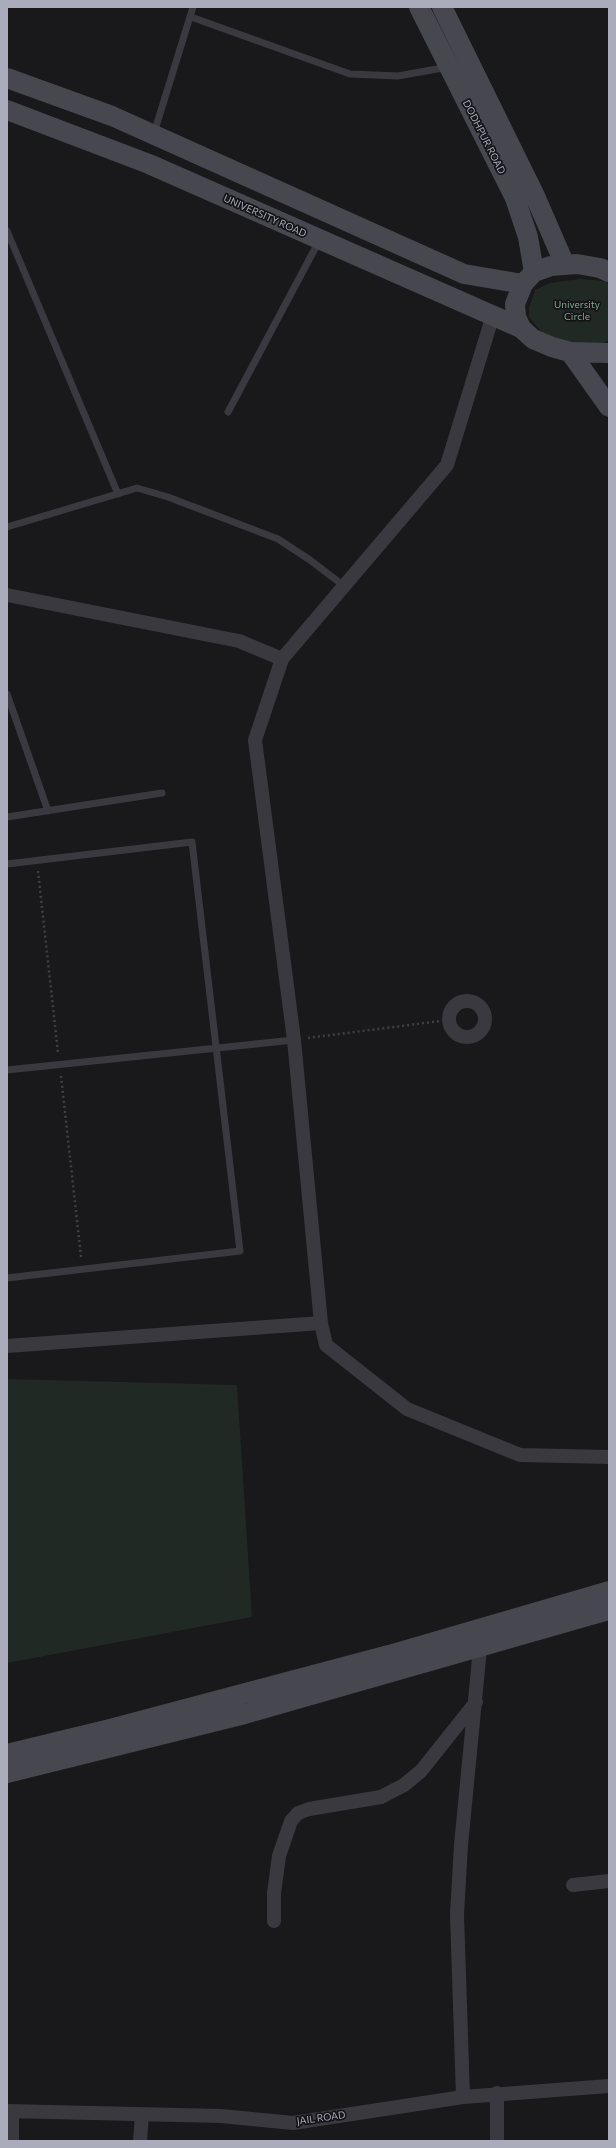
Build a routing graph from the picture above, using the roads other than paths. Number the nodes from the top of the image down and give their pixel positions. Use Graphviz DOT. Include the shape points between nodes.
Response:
graph roads {
  1 [pos="193,7"];
  2 [pos="419,7"];
  3 [pos="442,7"];
  4 [pos="191,17"];
  5 [pos="449,67"];
  6 [pos="7,78"];
  7 [pos="7,110"];
  8 [pos="153,134"];
  9 [pos="7,231"];
  10 [pos="319,240"];
  11 [pos="565,265"];
  12 [pos="609,272"];
  13 [pos="529,278"];
  14 [pos="493,315"];
  15 [pos="521,328"];
  16 [pos="570,352"];
  17 [pos="609,353"];
  18 [pos="609,407"];
  19 [pos="228,412"];
  20 [pos="118,494"];
  21 [pos="7,527"];
  22 [pos="344,586"];
  23 [pos="7,595"];
  24 [pos="282,659"];
  25 [pos="7,694"];
  26 [pos="162,793"];
  27 [pos="48,810"];
  28 [pos="7,817"];
  29 [pos="7,864"];
  30 [pos="294,1040"];
  31 [pos="217,1048"];
  32 [pos="7,1070"];
  33 [pos="7,1278"];
  34 [pos="321,1323"];
  35 [pos="7,1346"];
  36 [pos="609,1457"];
  37 [pos="609,1591"];
  38 [pos="609,1610"];
  39 [pos="481,1637"];
  40 [pos="476,1702"];
  41 [pos="7,1754"];
  42 [pos="7,1773"];
  43 [pos="609,1881"];
  44 [pos="573,1885"];
  45 [pos="274,1921"];
  46 [pos="609,2086"];
  47 [pos="497,2093"];
  48 [pos="463,2097"];
  49 [pos="10,2111"];
  50 [pos="142,2115"];
  51 [pos="12,2141"];
  52 [pos="140,2141"];
  53 [pos="497,2141"];
  1 -- 4 [label="lane"];
  2 -- 5 [label="main road, DODHPUR ROAD"];
  3 -- 11 [label="main road, DODHPUR ROAD" via="532,189"];
  4 -- 5 [label="lane" via="350,74 398,76"];
  4 -- 8 [label="lane"];
  5 -- 13 [label="main road, DODHPUR ROAD" via="515,198 528,238"];
  6 -- 8 [label="main road" via="112,116"];
  7 -- 10 [label="main road, UNIVERSITY ROAD" via="149,164"];
  8 -- 13 [label="main road" via="464,274"];
  9 -- 20 [label="lane"];
  10 -- 14 [label="main road, UNIVERSITY ROAD"];
  10 -- 19 [label="lane"];
  11 -- 12 [label="main road" via="577,264"];
  11 -- 13 [label="main road" via="551,266"];
  13 -- 15 [label="main road" via="515,304 516,317"];
  14 -- 15 [label="main road, UNIVERSITY ROAD"];
  14 -- 22 [label="street" via="447,465"];
  15 -- 16 [label="main road, UNIVERSITY ROAD" via="533,339"];
  16 -- 17 [label="main road, UNIVERSITY ROAD"];
  16 -- 18 [label="main road"];
  20 -- 21 [label="lane"];
  20 -- 22 [label="lane" via="137,488 162,495 278,539"];
  22 -- 24 [label="street"];
  23 -- 24 [label="street" via="239,641"];
  24 -- 30 [label="street" via="255,740"];
  25 -- 27 [label="lane"];
  26 -- 27 [label="lane"];
  27 -- 28 [label="lane"];
  29 -- 31 [label="lane" via="192,842"];
  30 -- 31 [label="lane"];
  30 -- 34 [label="street"];
  31 -- 32 [label="lane"];
  31 -- 33 [label="lane" via="240,1251"];
  34 -- 35 [label="street"];
  34 -- 36 [label="street" via="326,1345 407,1409 520,1455"];
  37 -- 39 [label="main road"];
  38 -- 39 [label="main road"];
  39 -- 40 [label="street"];
  39 -- 41 [label="main road" via="382,1657"];
  39 -- 42 [label="main road" via="245,1714"];
  40 -- 45 [label="street" via="421,1771 404,1785 381,1797 308,1809 291,1821 279,1856 274,1893"];
  40 -- 48 [label="street" via="457,1914"];
  43 -- 44 [label="street"];
  46 -- 47 [label="street, JAIL ROAD"];
  47 -- 48 [label="street, JAIL ROAD"];
  47 -- 53 [label="street"];
  48 -- 50 [label="street, JAIL ROAD" via="293,2123 221,2116"];
  49 -- 50 [label="street, JAIL ROAD"];
  49 -- 51 [label="street"];
  50 -- 52 [label="street"];
}
